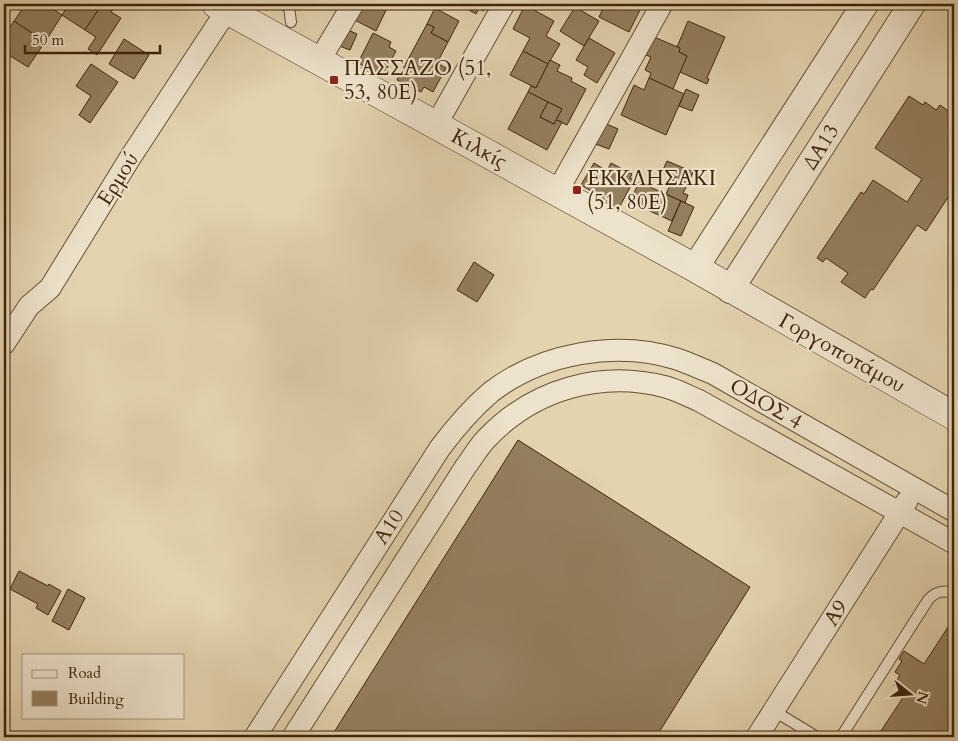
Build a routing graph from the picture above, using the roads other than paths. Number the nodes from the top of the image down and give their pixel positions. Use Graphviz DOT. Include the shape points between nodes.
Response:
graph roads {
  1 [pos="284,4"];
  2 [pos="353,4"];
  3 [pos="504,4"];
  4 [pos="662,4"];
  5 [pos="865,4"];
  6 [pos="912,4"];
  7 [pos="221,7"];
  8 [pos="292,22"];
  9 [pos="319,61"];
  10 [pos="436,125"];
  11 [pos="556,192"];
  12 [pos="695,268"];
  13 [pos="730,290"];
  14 [pos="4,344"];
  15 [pos="561,358"];
  16 [pos="569,387"];
  17 [pos="954,416"];
  18 [pos="914,490"];
  19 [pos="954,511"];
  20 [pos="899,513"];
  21 [pos="954,544"];
  22 [pos="954,593"];
  23 [pos="774,711"];
  24 [pos="256,737"];
  25 [pos="293,737"];
  26 [pos="757,737"];
  27 [pos="817,737"];
  28 [pos="841,737"];
  1 -- 8 [label="lane" via="289,7"];
  2 -- 9 [label="street"];
  3 -- 10 [label="street"];
  4 -- 11 [label="street"];
  5 -- 12 [label="street, ΔΑ13"];
  6 -- 13 [label="street, ΔΑ13"];
  7 -- 9 [label="main road, Κιλκίς"];
  7 -- 14 [label="street, Ερμού" via="50,288 29,306"];
  9 -- 10 [label="main road, Κιλκίς"];
  10 -- 11 [label="main road, Κιλκίς"];
  11 -- 12 [label="main road, Κιλκίς"];
  12 -- 13 [label="main road, Κιλκίς"];
  13 -- 17 [label="main road, Γοργοποτάμου"];
  15 -- 18 [label="street, ΟΔΟΣ 4" via="600,351 628,351 676,359 712,373"];
  15 -- 24 [label="street, Α10" via="525,372 492,392 463,418 440,448"];
  16 -- 20 [label="street, ΟΔΟΣ 4" via="602,381 627,381 668,388 698,400"];
  16 -- 25 [label="street, Α10" via="538,399 510,417 486,439"];
  18 -- 19 [label="street, ΟΔΟΣ 4"];
  18 -- 20 [label="street, Α9"];
  20 -- 21 [label="street, ΟΔΟΣ 4"];
  20 -- 23 [label="street, Α9"];
  22 -- 28 [label="lane" via="937,592 928,600"];
  23 -- 26 [label="street, Α9"];
  23 -- 27 [label="lane"];
}
